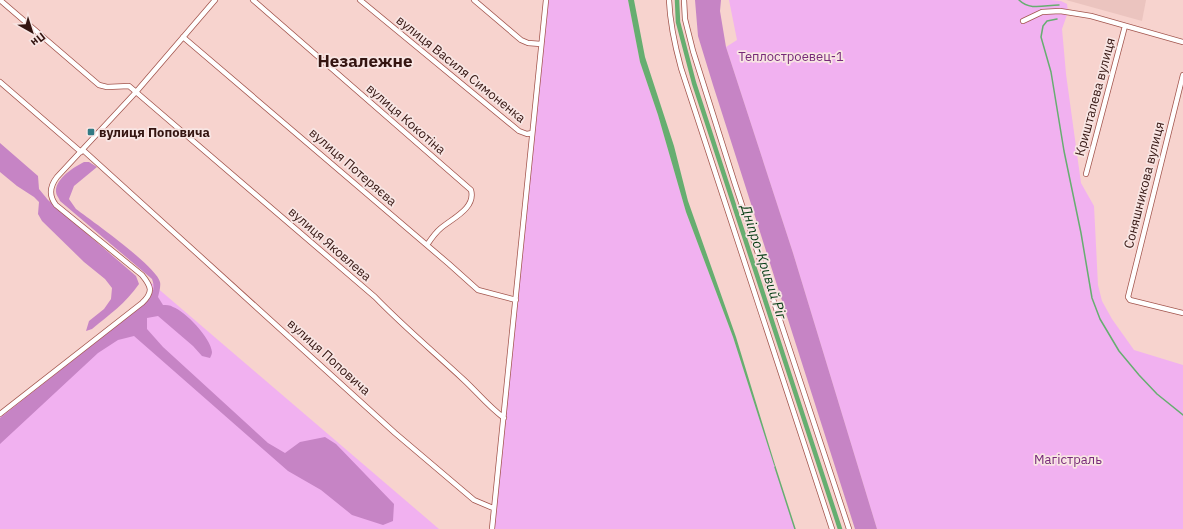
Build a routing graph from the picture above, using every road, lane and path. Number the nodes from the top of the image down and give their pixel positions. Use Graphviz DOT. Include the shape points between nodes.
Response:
graph roads {
  1 [pos="0,0"];
  2 [pos="215,0"];
  3 [pos="253,0"];
  4 [pos="360,0"];
  5 [pos="474,0"];
  6 [pos="546,0"];
  7 [pos="669,0"];
  8 [pos="684,0"];
  9 [pos="1023,21"];
  10 [pos="1125,26"];
  11 [pos="183,37"];
  12 [pos="1183,42"];
  13 [pos="541,44"];
  14 [pos="1183,75"];
  15 [pos="0,82"];
  16 [pos="136,92"];
  17 [pos="532,133"];
  18 [pos="82,151"];
  19 [pos="1086,174"];
  20 [pos="427,245"];
  21 [pos="516,300"];
  22 [pos="1183,313"];
  23 [pos="0,414"];
  24 [pos="504,418"];
  25 [pos="494,508"];
  26 [pos="492,529"];
  27 [pos="832,529"];
  28 [pos="849,529"];
  1 -- 16 [label="street" via="99,85 129,86"];
  2 -- 11 [label="street"];
  3 -- 20 [label="street, вулиця Кокотіна" via="471,190 471,200 465,209 441,228"];
  4 -- 17 [label="street, вулиця Василя Симоненка" via="510,124 522,132"];
  5 -- 13 [label="street" via="521,40"];
  6 -- 13 [label="street"];
  7 -- 27 [label="street" via="674,42 681,68"];
  8 -- 28 [label="street" via="685,19 697,65"];
  9 -- 10 [label="street" via="1042,12 1060,11 1091,16"];
  10 -- 12 [label="street"];
  10 -- 19 [label="street, Кришталева вулиця"];
  11 -- 16 [label="street"];
  11 -- 20 [label="street, вулиця Потеряєва"];
  13 -- 17 [label="street"];
  14 -- 22 [label="street, Соняшникова вулиця" via="1128,297"];
  15 -- 18 [label="street, вулиця Поповича"];
  16 -- 18 [label="street"];
  16 -- 24 [label="street, вулиця Яковлева" via="375,297"];
  17 -- 21 [label="street"];
  18 -- 23 [label="street" via="53,183 50,192 52,199 142,275 151,291 142,303"];
  18 -- 25 [label="street, вулиця Поповича" via="395,433 474,500"];
  20 -- 21 [label="street, вулиця Потеряєва" via="478,290"];
  21 -- 24 [label="street"];
  24 -- 25 [label="street"];
  25 -- 26 [label="street"];
}
